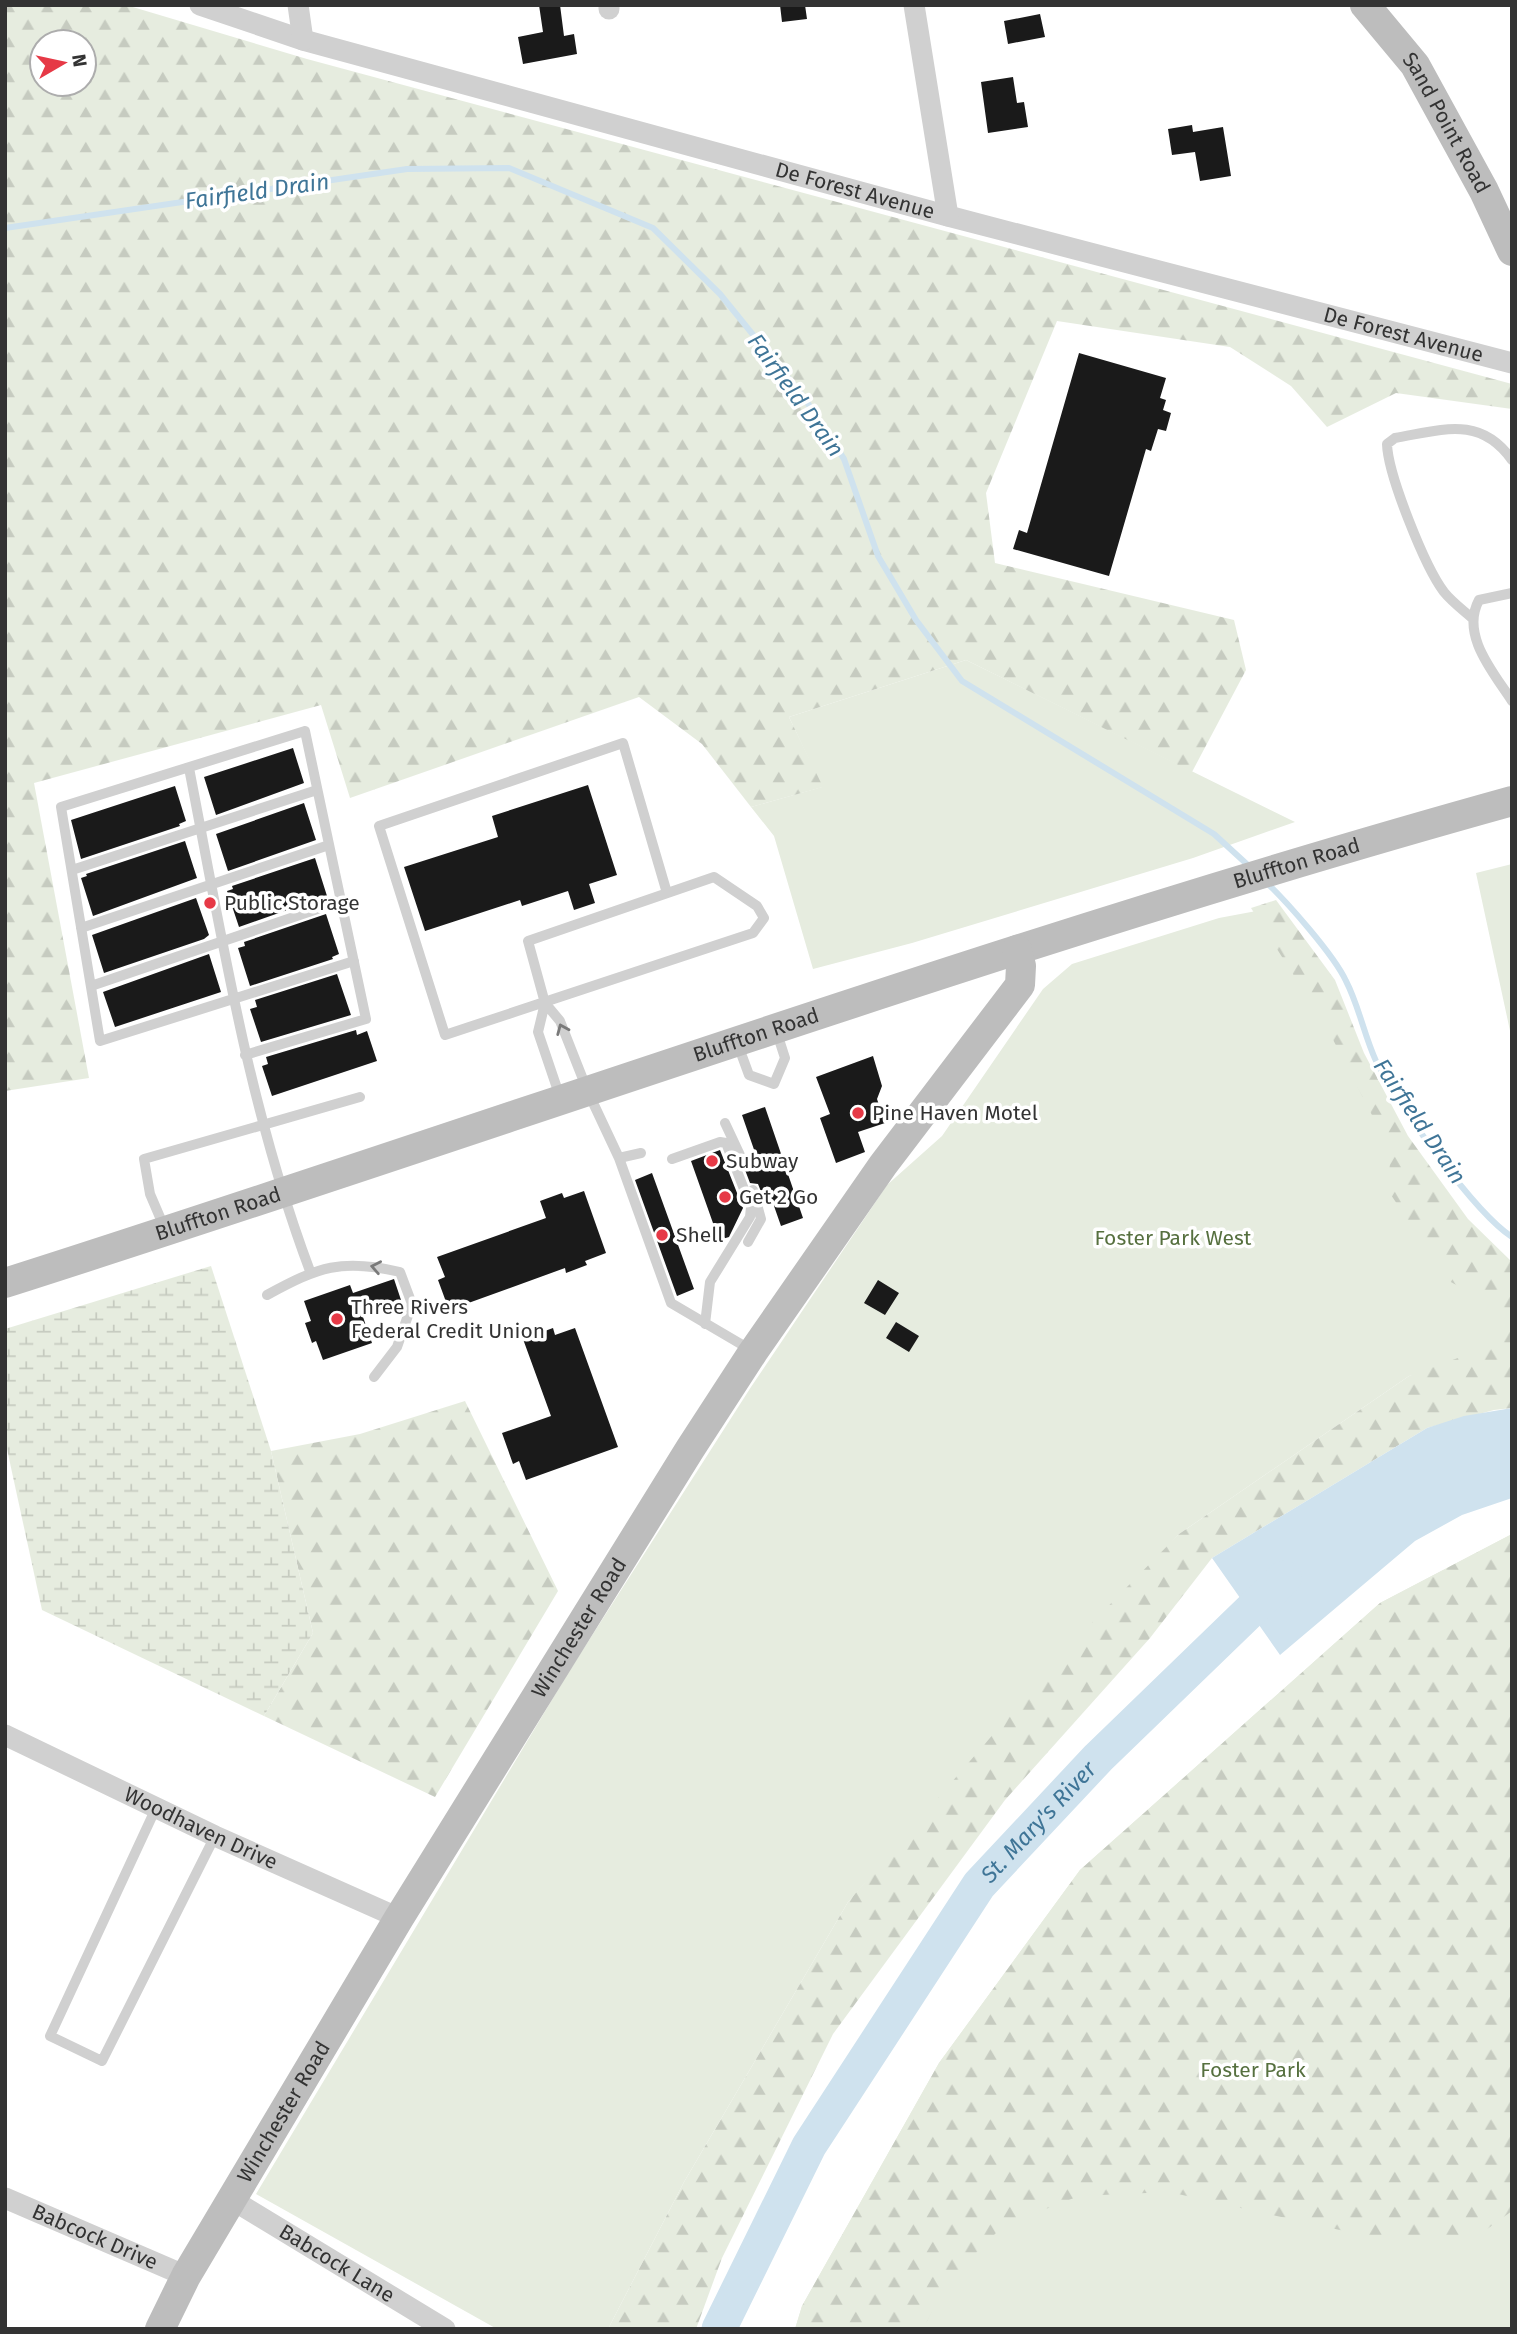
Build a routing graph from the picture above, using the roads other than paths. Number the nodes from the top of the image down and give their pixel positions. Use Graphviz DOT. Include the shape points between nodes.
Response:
graph roads {
  1 [pos="200,5"];
  2 [pos="298,5"];
  3 [pos="914,5"];
  4 [pos="1365,5"];
  5 [pos="303,40"];
  6 [pos="948,216"];
  7 [pos="1512,251"];
  8 [pos="1512,363"];
  9 [pos="1512,460"];
  10 [pos="1512,593"];
  11 [pos="1472,618"];
  12 [pos="1512,701"];
  13 [pos="189,768"];
  14 [pos="317,790"];
  15 [pos="1512,801"];
  16 [pos="200,826"];
  17 [pos="329,845"];
  18 [pos="72,870"];
  19 [pos="211,884"];
  20 [pos="667,893"];
  21 [pos="341,901"];
  22 [pos="81,928"];
  23 [pos="223,943"];
  24 [pos="1017,950"];
  25 [pos="354,961"];
  26 [pos="91,986"];
  27 [pos="234,999"];
  28 [pos="545,1003"];
  29 [pos="776,1030"];
  30 [pos="737,1042"];
  31 [pos="245,1055"];
  32 [pos="575,1096"];
  33 [pos="360,1097"];
  34 [pos="264,1122"];
  35 [pos="725,1123"];
  36 [pos="641,1153"];
  37 [pos="619,1158"];
  38 [pos="672,1159"];
  39 [pos="282,1192"];
  40 [pos="167,1232"];
  41 [pos="748,1242"];
  42 [pos="310,1271"];
  43 [pos="5,1283"];
  44 [pos="267,1295"];
  45 [pos="705,1324"];
  46 [pos="753,1352"];
  47 [pos="374,1377"];
  48 [pos="5,1735"];
  49 [pos="156,1808"];
  50 [pos="215,1836"];
  51 [pos="399,1918"];
  52 [pos="5,2198"];
  53 [pos="231,2199"];
  54 [pos="186,2276"];
  55 [pos="160,2329"];
  56 [pos="445,2329"];
  1 -- 5 [label="street, De Forest Avenue"];
  2 -- 5 [label="street"];
  3 -- 6 [label="street"];
  4 -- 7 [label="street, Sand Point Road" via="1415,65"];
  5 -- 6 [label="street, De Forest Avenue"];
  6 -- 8 [label="street, De Forest Avenue"];
  9 -- 11 [label="lane" via="1490,437 1454,428 1395,438 1387,444 1393,476 1435,577"];
  10 -- 11 [label="lane" via="1479,600"];
  11 -- 12 [label="lane" via="1482,655"];
  13 -- 14 [label="lane" via="305,732"];
  13 -- 16 [label="lane"];
  13 -- 18 [label="lane" via="61,807"];
  14 -- 16 [label="lane"];
  14 -- 17 [label="lane"];
  15 -- 24 [label="street, Bluffton Road" via="1331,850"];
  16 -- 18 [label="lane"];
  16 -- 19 [label="lane"];
  17 -- 19 [label="lane"];
  17 -- 21 [label="lane"];
  18 -- 22 [label="lane"];
  19 -- 22 [label="lane"];
  19 -- 23 [label="lane"];
  20 -- 28 [label="lane" via="528,941"];
  20 -- 28 [label="lane" via="714,877 757,906 764,918 753,933"];
  20 -- 28 [label="lane" via="623,743 379,826 445,1035"];
  21 -- 23 [label="lane"];
  21 -- 25 [label="lane"];
  22 -- 26 [label="lane"];
  23 -- 26 [label="lane"];
  23 -- 27 [label="lane"];
  24 -- 29 [label="street, Bluffton Road"];
  24 -- 46 [label="street, Winchester Road" via="1020,985 883,1165"];
  25 -- 27 [label="lane"];
  25 -- 31 [label="lane" via="366,1019"];
  26 -- 27 [label="lane" via="100,1041"];
  27 -- 31 [label="lane"];
  32 -- 28 [label="lane, one-way" via="560,1021"];
  28 -- 32 [label="lane" via="538,1032"];
  29 -- 30 [label="street, Bluffton Road"];
  29 -- 30 [label="lane" via="785,1058 774,1084 749,1074"];
  30 -- 32 [label="street, Bluffton Road"];
  31 -- 34 [label="lane"];
  32 -- 37 [label="lane"];
  32 -- 39 [label="street, Bluffton Road"];
  33 -- 34 [label="lane"];
  34 -- 39 [label="lane"];
  34 -- 40 [label="lane" via="144,1159 150,1194"];
  35 -- 41 [label="lane" via="761,1211"];
  36 -- 37 [label="lane"];
  37 -- 45 [label="lane" via="671,1303"];
  38 -- 45 [label="lane" via="726,1143 751,1207 750,1217 710,1282"];
  39 -- 40 [label="street, Bluffton Road"];
  39 -- 42 [label="lane"];
  40 -- 43 [label="street, Bluffton Road"];
  42 -- 44 [label="lane"];
  47 -- 42 [label="lane, one-way" via="397,1347 412,1304 400,1272 368,1264"];
  45 -- 46 [label="lane"];
  46 -- 51 [label="street, Winchester Road"];
  48 -- 49 [label="street, Woodhaven Drive"];
  49 -- 50 [label="street, Woodhaven Drive"];
  49 -- 50 [label="lane" via="50,2036 102,2062"];
  50 -- 51 [label="street, Woodhaven Drive"];
  51 -- 53 [label="street, Winchester Road"];
  52 -- 54 [label="street, Babcock Drive"];
  53 -- 54 [label="street, Winchester Road"];
  53 -- 56 [label="street, Babcock Lane"];
  54 -- 55 [label="street, Winchester Road"];
}
